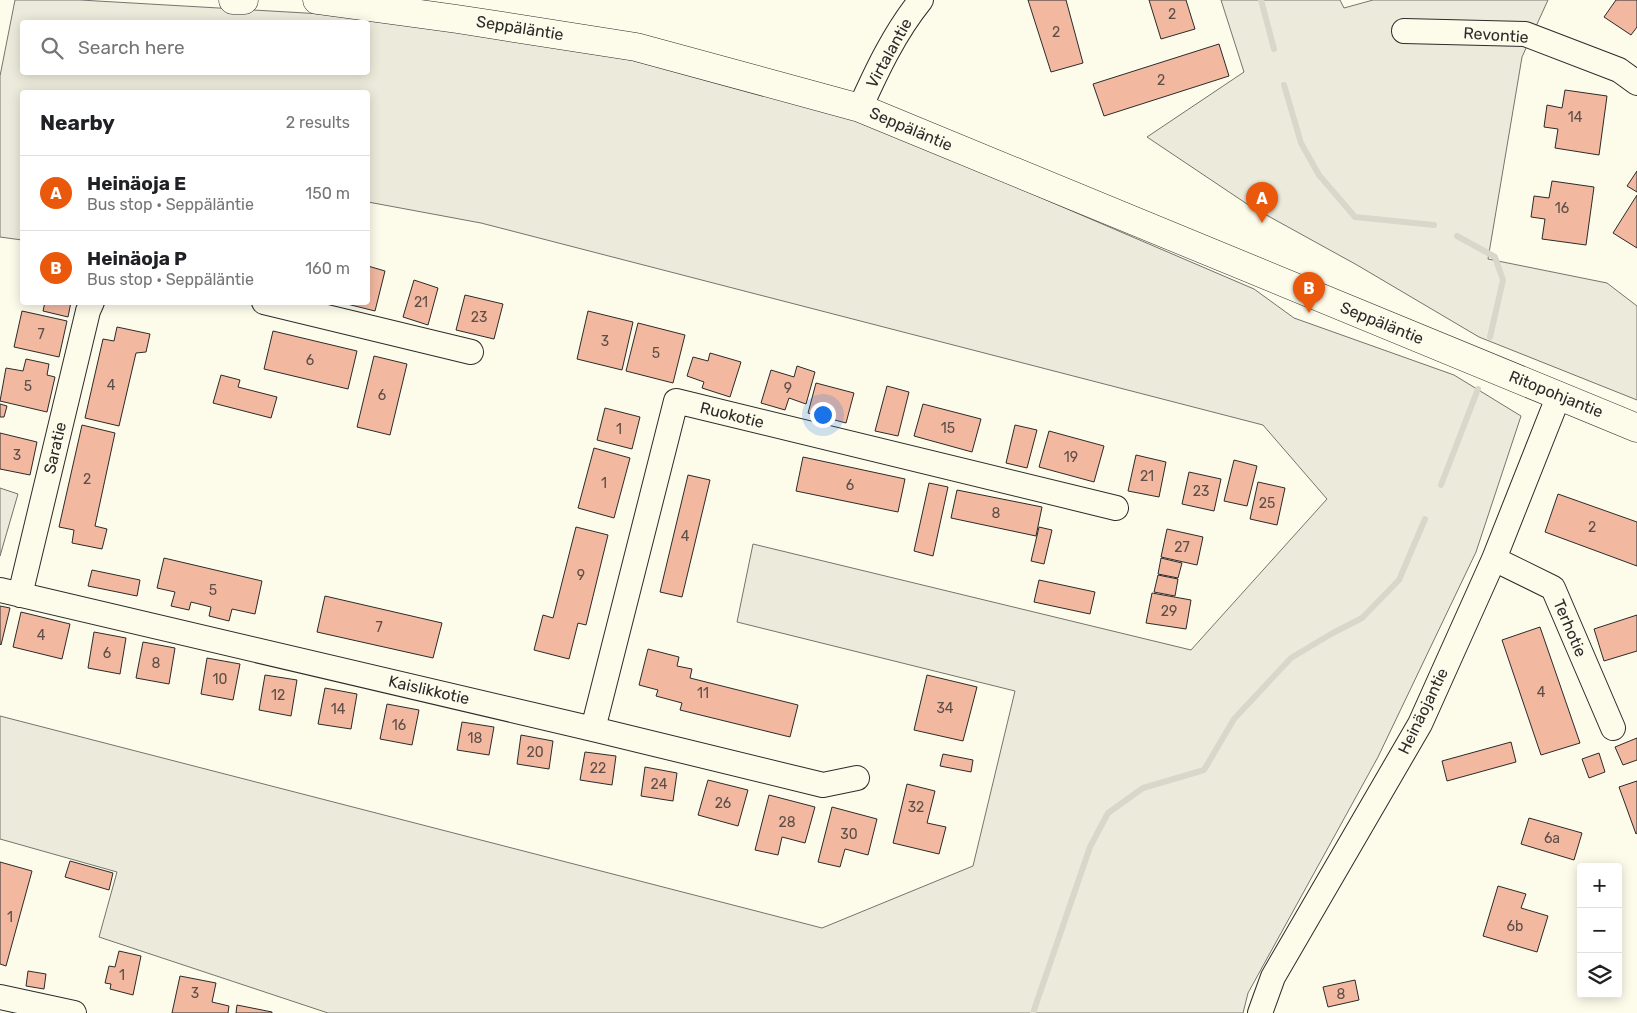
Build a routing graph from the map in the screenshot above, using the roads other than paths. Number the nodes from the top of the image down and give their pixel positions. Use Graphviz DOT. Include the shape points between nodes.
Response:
graph roads {
  1 [pos="233,0"];
  2 [pos="244,0"];
  3 [pos="317,0"];
  4 [pos="921,0"];
  5 [pos="1404,31"];
  6 [pos="1637,83"];
  7 [pos="860,108"];
  8 [pos="91,305"];
  9 [pos="276,305"];
  10 [pos="471,352"];
  11 [pos="1475,361"];
  12 [pos="1559,395"];
  13 [pos="1637,428"];
  14 [pos="1116,508"];
  15 [pos="1494,559"];
  16 [pos="10,592"];
  17 [pos="1613,728"];
  18 [pos="593,729"];
  19 [pos="857,778"];
  20 [pos="0,997"];
  21 [pos="28,1008"];
  22 [pos="74,1013"];
  23 [pos="1260,1013"];
  1 -- 2 [label="main road"];
  3 -- 7 [label="main road, Seppäläntie" via="458,18 636,47"];
  4 -- 7 [label="street, Virtalantie" via="895,38"];
  5 -- 6 [label="street, Revontie" via="1525,34 1619,70"];
  7 -- 11 [label="main road, Seppäläntie"];
  8 -- 16 [label="street, Saratie"];
  9 -- 10 [label="street"];
  11 -- 12 [label="main road, Ritopohjantie"];
  12 -- 13 [label="main road, Ritopohjantie"];
  12 -- 15 [label="street, Heinäojantie"];
  14 -- 18 [label="street, Ruokotie" via="676,401"];
  15 -- 17 [label="street, Terhotie" via="1553,588"];
  15 -- 23 [label="street, Heinäojantie" via="1420,724 1273,977"];
  16 -- 18 [label="street, Kaislikkotie"];
  18 -- 19 [label="street, Kaislikkotie" via="823,785"];
  20 -- 21 [label="street"];
  21 -- 22 [label="street"];
}
